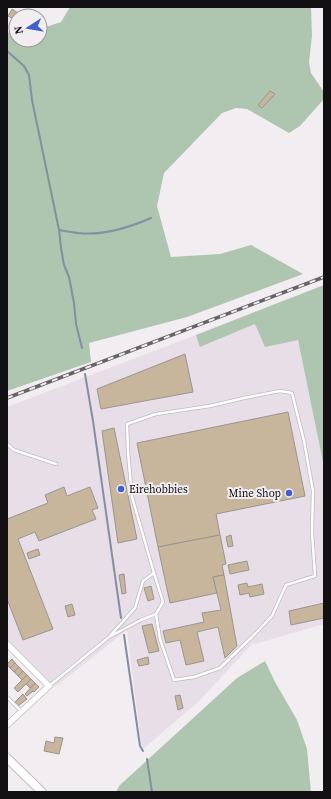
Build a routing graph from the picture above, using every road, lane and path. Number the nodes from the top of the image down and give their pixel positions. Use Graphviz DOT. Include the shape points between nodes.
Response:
graph roads {
  1 [pos="7,444"];
  2 [pos="56,464"];
  3 [pos="154,574"];
  4 [pos="156,614"];
  5 [pos="109,637"];
  6 [pos="7,644"];
  7 [pos="49,686"];
  8 [pos="7,697"];
  9 [pos="21,712"];
  10 [pos="7,725"];
  11 [pos="7,758"];
  12 [pos="42,792"];
  1 -- 2 [label="lane" via="14,450"];
  3 -- 4 [label="lane" via="163,602"];
  3 -- 4 [label="lane" via="132,497 127,424 156,414 210,406 280,390 292,393 313,491 315,576 286,585 272,616 256,633 220,668 194,677 174,680 160,639"];
  3 -- 5 [label="lane" via="143,581 135,608"];
  4 -- 5 [label="lane"];
  5 -- 7 [label="lane"];
  6 -- 7 [label="street"];
  7 -- 9 [label="street"];
  8 -- 9 [label="lane"];
  9 -- 10 [label="street"];
  11 -- 12 [label="main road"];
}
